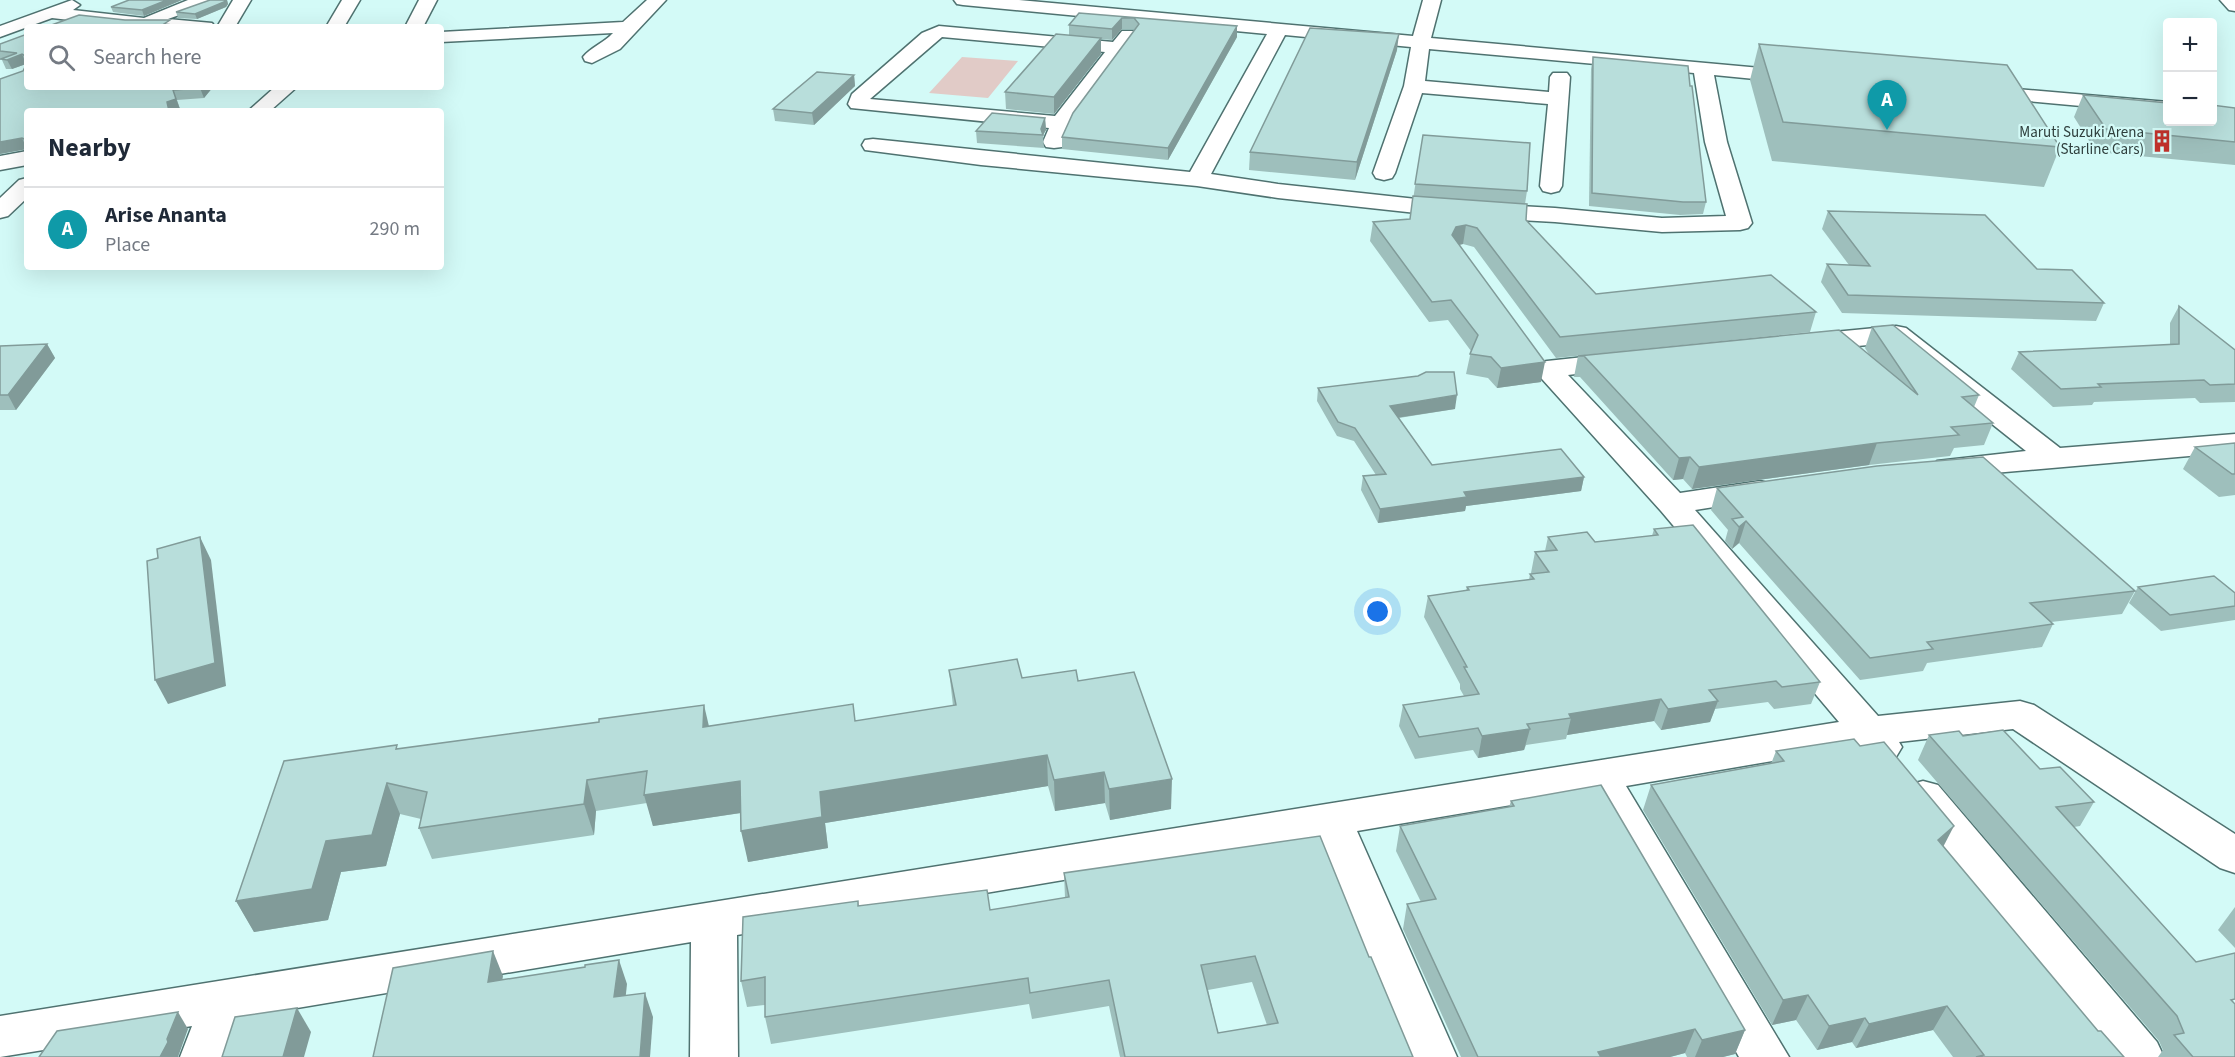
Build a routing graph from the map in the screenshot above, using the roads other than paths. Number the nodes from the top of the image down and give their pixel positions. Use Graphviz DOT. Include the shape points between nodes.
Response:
graph roads {
  1 [pos="85,0"];
  2 [pos="204,0"];
  3 [pos="242,0"];
  4 [pos="351,0"];
  5 [pos="428,0"];
  6 [pos="657,0"];
  7 [pos="963,0"];
  8 [pos="1432,0"];
  9 [pos="2229,0"];
  10 [pos="2235,6"];
  11 [pos="51,13"];
  12 [pos="1143,16"];
  13 [pos="0,19"];
  14 [pos="22,24"];
  15 [pos="130,24"];
  16 [pos="140,24"];
  17 [pos="228,24"];
  18 [pos="337,24"];
  19 [pos="416,24"];
  20 [pos="628,27"];
  21 [pos="1279,29"];
  22 [pos="0,32"];
  23 [pos="444,38"];
  24 [pos="1420,42"];
  25 [pos="1118,48"];
  26 [pos="1563,55"];
  27 [pos="592,57"];
  28 [pos="1703,68"];
  29 [pos="1810,78"];
  30 [pos="1414,86"];
  31 [pos="283,90"];
  32 [pos="1965,91"];
  33 [pos="1558,99"];
  34 [pos="262,108"];
  35 [pos="2163,108"];
  36 [pos="1061,123"];
  37 [pos="873,145"];
  38 [pos="24,159"];
  39 [pos="0,163"];
  40 [pos="1046,164"];
  41 [pos="1384,173"];
  42 [pos="1197,179"];
  43 [pos="1551,186"];
  44 [pos="24,188"];
  45 [pos="0,211"];
  46 [pos="1779,345"];
  47 [pos="1652,358"];
  48 [pos="2235,443"];
  49 [pos="2053,458"];
  50 [pos="1915,471"];
  51 [pos="1788,487"];
  52 [pos="1672,504"];
  53 [pos="1869,731"];
  54 [pos="1599,775"];
  55 [pos="1331,819"];
  56 [pos="2235,856"];
  57 [pos="714,920"];
  58 [pos="226,1001"];
  59 [pos="0,1037"];
  60 [pos="46,1042"];
  61 [pos="204,1057"];
  62 [pos="714,1057"];
  63 [pos="1433,1057"];
  64 [pos="1765,1057"];
  65 [pos="2140,1057"];
  1 -- 11 [label="street"];
  2 -- 16 [label="street"];
  3 -- 17 [label="street"];
  4 -- 18 [label="street"];
  5 -- 19 [label="street"];
  6 -- 20 [label="street"];
  7 -- 12 [label="street"];
  8 -- 24 [label="street"];
  9 -- 10 [label="street"];
  11 -- 14 [label="street"];
  11 -- 15 [label="street"];
  12 -- 21 [label="street"];
  12 -- 25 [label="street"];
  13 -- 14 [label="street"];
  14 -- 22 [label="street"];
  20 -- 23 [label="street"];
  20 -- 27 [label="street" via="613,45"];
  21 -- 24 [label="street"];
  21 -- 42 [label="street"];
  24 -- 26 [label="street"];
  24 -- 30 [label="street"];
  25 -- 36 [label="street"];
  25 -- 36 [label="street" via="939,31 859,98 858,104"];
  26 -- 28 [label="street"];
  26 -- 33 [label="street"];
  28 -- 29 [label="street"];
  28 -- 42 [label="street" via="1716,142 1740,223 1662,225 1444,209"];
  30 -- 33 [label="street"];
  30 -- 41 [label="street"];
  31 -- 34 [label="street"];
  32 -- 35 [label="street"];
  33 -- 43 [label="street"];
  36 -- 40 [label="street"];
  37 -- 40 [label="street"];
  38 -- 39 [label="street"];
  40 -- 42 [label="street"];
  44 -- 45 [label="street"];
  46 -- 49 [label="street" via="1896,334"];
  47 -- 52 [label="street" via="1540,359"];
  48 -- 49 [label="street"];
  49 -- 50 [label="street"];
  51 -- 52 [label="street"];
  52 -- 53 [label="street"];
  53 -- 54 [label="street"];
  53 -- 56 [label="street" via="2020,715"];
  53 -- 65 [label="street"];
  54 -- 55 [label="street"];
  54 -- 64 [label="street"];
  55 -- 57 [label="street"];
  55 -- 63 [label="street"];
  57 -- 58 [label="street"];
  57 -- 62 [label="street"];
  58 -- 60 [label="street"];
  58 -- 61 [label="street"];
  59 -- 60 [label="street"];
}
